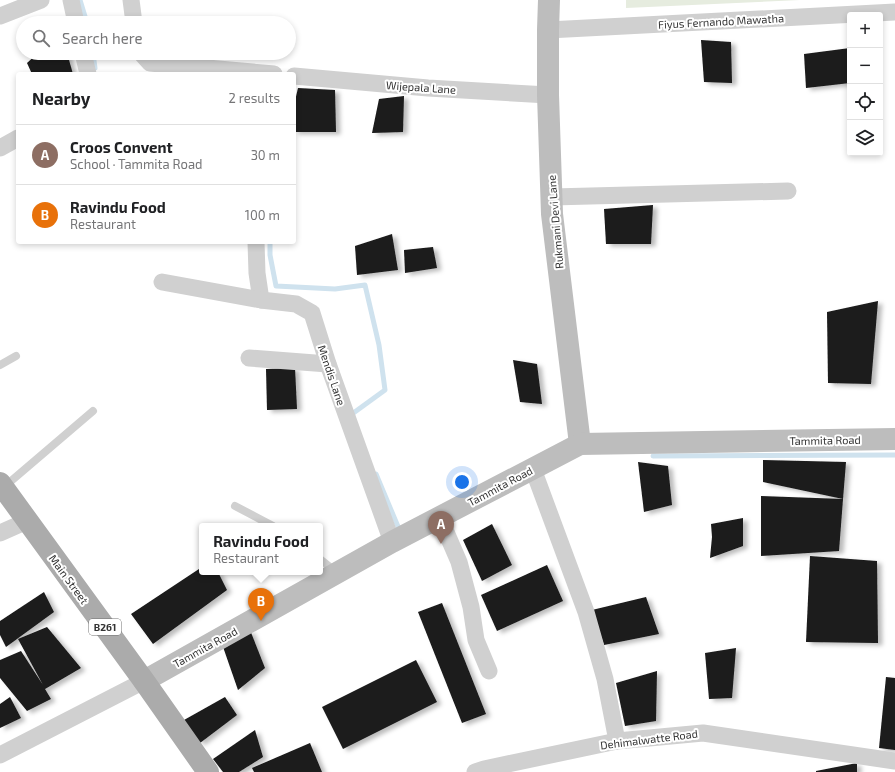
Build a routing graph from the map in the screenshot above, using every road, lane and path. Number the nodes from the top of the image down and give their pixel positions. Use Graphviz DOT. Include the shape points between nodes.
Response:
graph roads {
  1 [pos="41,0"];
  2 [pos="71,0"];
  3 [pos="131,0"];
  4 [pos="549,0"];
  5 [pos="895,12"];
  6 [pos="0,16"];
  7 [pos="74,16"];
  8 [pos="133,16"];
  9 [pos="548,30"];
  10 [pos="85,60"];
  11 [pos="147,60"];
  12 [pos="88,72"];
  13 [pos="251,72"];
  14 [pos="296,76"];
  15 [pos="548,95"];
  16 [pos="16,139"];
  17 [pos="0,148"];
  18 [pos="788,191"];
  19 [pos="552,196"];
  20 [pos="256,244"];
  21 [pos="162,282"];
  22 [pos="261,300"];
  23 [pos="16,356"];
  24 [pos="249,358"];
  25 [pos="328,364"];
  26 [pos="0,365"];
  27 [pos="93,411"];
  28 [pos="895,439"];
  29 [pos="580,444"];
  30 [pos="533,469"];
  31 [pos="2,485"];
  32 [pos="235,506"];
  33 [pos="440,518"];
  34 [pos="27,521"];
  35 [pos="268,523"];
  36 [pos="0,533"];
  37 [pos="392,542"];
  38 [pos="323,561"];
  39 [pos="338,573"];
  40 [pos="488,671"];
  41 [pos="144,681"];
  42 [pos="617,741"];
  43 [pos="0,755"];
  44 [pos="895,761"];
  45 [pos="208,772"];
  46 [pos="475,772"];
  1 -- 6 [label="street"];
  2 -- 7 [label="street"];
  3 -- 8 [label="street"];
  4 -- 9 [label="street, Rukmani Devi Lane"];
  5 -- 9 [label="street, Fiyus Fernando Mawatha"];
  9 -- 15 [label="street, Rukmani Devi Lane"];
  10 -- 12 [label="street"];
  11 -- 13 [label="street" via="150,63"];
  14 -- 15 [label="street, Wijepala Lane"];
  15 -- 19 [label="street, Rukmani Devi Lane"];
  16 -- 17 [label="street"];
  18 -- 19 [label="street"];
  19 -- 29 [label="street, Rukmani Devi Lane"];
  20 -- 22 [label="street"];
  21 -- 22 [label="street, Mendis Lane"];
  22 -- 25 [label="street, Mendis Lane" via="296,304 312,313"];
  23 -- 26 [label="lane"];
  24 -- 25 [label="street"];
  25 -- 37 [label="street, Mendis Lane"];
  27 -- 31 [label="lane"];
  28 -- 29 [label="street, Tammita Road"];
  29 -- 30 [label="street, Tammita Road"];
  30 -- 33 [label="street, Tammita Road"];
  30 -- 42 [label="street" via="586,612 605,680"];
  31 -- 34 [label="main road, Main Street / B261"];
  32 -- 35 [label="lane"];
  33 -- 37 [label="street, Tammita Road"];
  33 -- 40 [label="street" via="459,562 476,640"];
  34 -- 36 [label="street"];
  34 -- 41 [label="main road, Main Street / B261"];
  37 -- 39 [label="street, Tammita Road"];
  38 -- 39 [label="lane"];
  39 -- 41 [label="street, Tammita Road"];
  41 -- 43 [label="street"];
  41 -- 45 [label="main road, Main Street / B261"];
  42 -- 44 [label="street, Dehimalwatte Road" via="703,733"];
  42 -- 46 [label="street, Dehimalwatte Road"];
}
